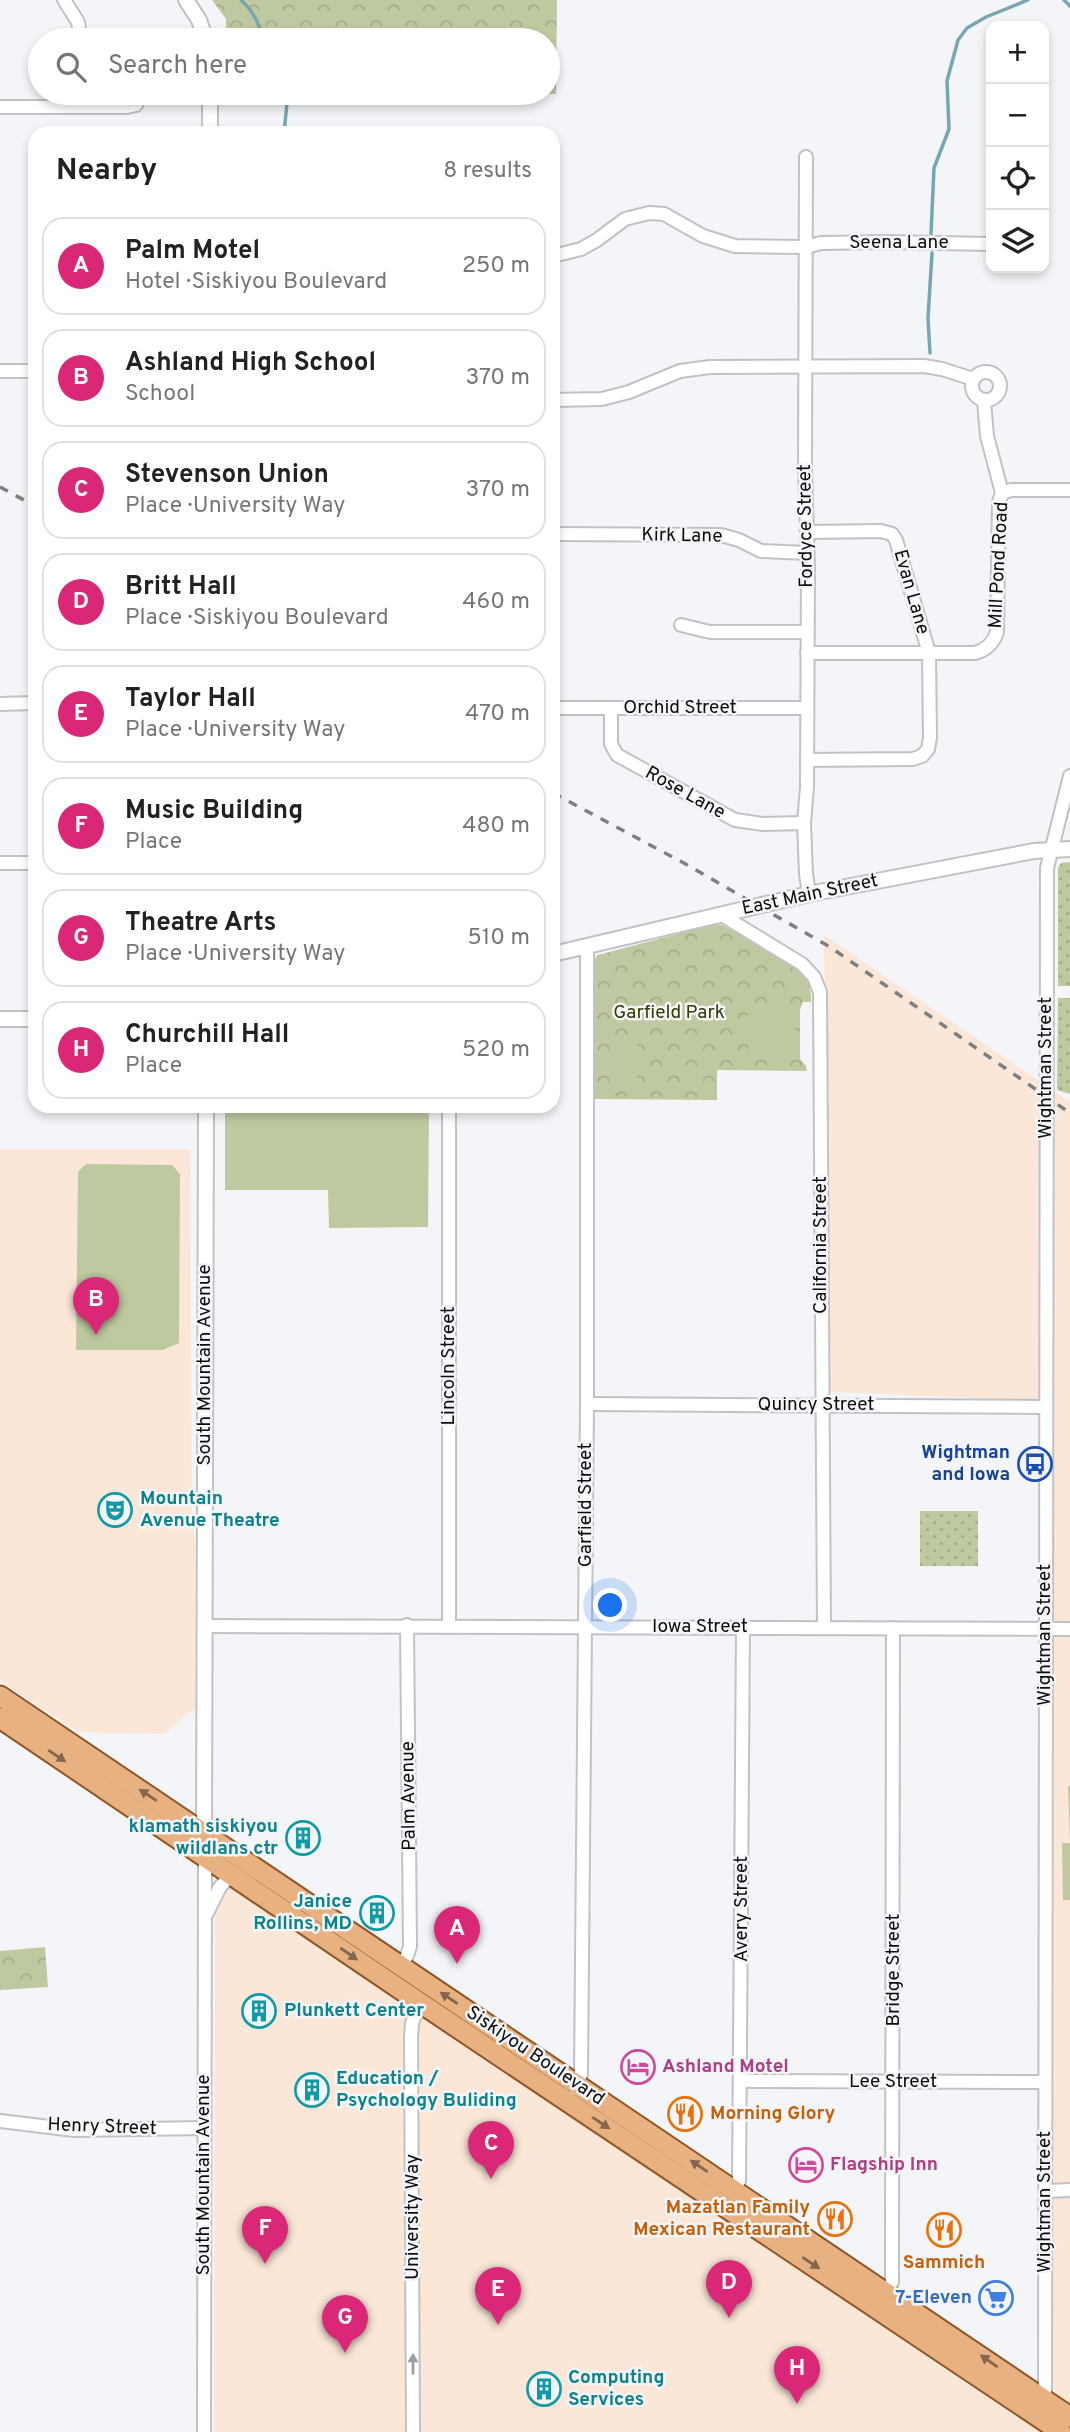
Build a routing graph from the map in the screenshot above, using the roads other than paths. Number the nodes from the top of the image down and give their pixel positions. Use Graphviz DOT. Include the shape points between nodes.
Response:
graph roads {
  1 [pos="64,0"];
  2 [pos="186,0"];
  3 [pos="79,28"];
  4 [pos="202,28"];
  5 [pos="136,105"];
  6 [pos="210,105"];
  7 [pos="0,107"];
  8 [pos="82,107"];
  9 [pos="210,126"];
  10 [pos="806,157"];
  11 [pos="986,244"];
  12 [pos="806,247"];
  13 [pos="560,254"];
  14 [pos="806,367"];
  15 [pos="0,371"];
  16 [pos="28,371"];
  17 [pos="973,379"];
  18 [pos="560,400"];
  19 [pos="984,401"];
  20 [pos="1070,490"];
  21 [pos="1002,493"];
  22 [pos="807,532"];
  23 [pos="560,534"];
  24 [pos="807,553"];
  25 [pos="681,625"];
  26 [pos="807,632"];
  27 [pos="807,653"];
  28 [pos="929,653"];
  29 [pos="28,703"];
  30 [pos="0,704"];
  31 [pos="560,708"];
  32 [pos="611,708"];
  33 [pos="807,708"];
  34 [pos="807,760"];
  35 [pos="1070,776"];
  36 [pos="804,823"];
  37 [pos="1053,849"];
  38 [pos="1070,849"];
  39 [pos="0,863"];
  40 [pos="28,863"];
  41 [pos="809,894"];
  42 [pos="720,914"];
  43 [pos="587,947"];
  44 [pos="560,953"];
  45 [pos="28,1019"];
  46 [pos="0,1020"];
  47 [pos="205,1113"];
  48 [pos="449,1113"];
  49 [pos="587,1404"];
  50 [pos="822,1405"];
  51 [pos="1045,1407"];
  52 [pos="407,1625"];
  53 [pos="449,1625"];
  54 [pos="205,1626"];
  55 [pos="585,1626"];
  56 [pos="743,1628"];
  57 [pos="824,1628"];
  58 [pos="893,1628"];
  59 [pos="1045,1629"];
  60 [pos="1070,1629"];
  61 [pos="0,1696"];
  62 [pos="0,1718"];
  63 [pos="204,1834"];
  64 [pos="205,1856"];
  65 [pos="232,1874"];
  66 [pos="205,1918"];
  67 [pos="401,1965"];
  68 [pos="420,2003"];
  69 [pos="741,2081"];
  70 [pos="894,2082"];
  71 [pos="1045,2082"];
  72 [pos="572,2093"];
  73 [pos="0,2121"];
  74 [pos="204,2128"];
  75 [pos="734,2190"];
  76 [pos="1070,2190"];
  77 [pos="1046,2191"];
  78 [pos="883,2301"];
  79 [pos="1045,2400"];
  80 [pos="1070,2417"];
  81 [pos="1051,2428"];
  82 [pos="204,2432"];
  83 [pos="413,2432"];
  1 -- 3 [label="street"];
  2 -- 4 [label="street"];
  5 -- 8 [label="street"];
  6 -- 9 [label="street"];
  7 -- 8 [label="street"];
  10 -- 12 [label="street, Fordyce Street"];
  11 -- 12 [label="street, Seena Lane" via="834,243"];
  12 -- 13 [label="street, Seena Lane" via="735,246 703,236 664,214 649,213 625,219 581,249"];
  12 -- 14 [label="street, Fordyce Street"];
  14 -- 17 [label="street" via="924,366"];
  14 -- 18 [label="street" via="694,368 618,395"];
  14 -- 22 [label="street, Fordyce Street"];
  15 -- 16 [label="street"];
  17 -- 19 [label="street" via="973,393"];
  17 -- 19 [label="street" via="986,372 999,380 998,395"];
  19 -- 21 [label="street" via="987,436"];
  20 -- 21 [label="street, Mill Pond Road"];
  21 -- 28 [label="street, Mill Pond Road" via="995,638 984,651"];
  22 -- 24 [label="street, Fordyce Street"];
  22 -- 28 [label="street, Evan Lane" via="892,534"];
  23 -- 24 [label="street, Kirk Lane" via="721,536 761,551"];
  24 -- 26 [label="street, Fordyce Street"];
  25 -- 26 [label="street" via="710,632"];
  26 -- 27 [label="street, Fordyce Street"];
  27 -- 28 [label="street, Mill Pond Road"];
  27 -- 33 [label="street, Fordyce Street"];
  28 -- 34 [label="street" via="930,738 922,756"];
  29 -- 30 [label="street"];
  31 -- 32 [label="street, Orchid Street"];
  32 -- 33 [label="street, Orchid Street"];
  32 -- 36 [label="street, Rose Lane" via="611,744 617,755 735,820"];
  33 -- 34 [label="street, Fordyce Street"];
  34 -- 36 [label="street, Fordyce Street"];
  35 -- 37 [label="street, Wightman Street"];
  36 -- 41 [label="street, Fordyce Street"];
  37 -- 38 [label="street, East Main Street"];
  37 -- 41 [label="street, East Main Street"];
  37 -- 51 [label="street, Wightman Street" via="1047,868"];
  39 -- 40 [label="street"];
  41 -- 42 [label="street, East Main Street"];
  42 -- 43 [label="street, East Main Street"];
  42 -- 50 [label="street, California Street" via="802,964 814,976 820,992"];
  43 -- 44 [label="street, East Main Street"];
  43 -- 49 [label="street, Garfield Street"];
  45 -- 46 [label="street"];
  47 -- 54 [label="street, South Mountain Avenue"];
  48 -- 53 [label="street, Lincoln Street"];
  49 -- 50 [label="street, Quincy Street"];
  49 -- 55 [label="street, Garfield Street"];
  50 -- 51 [label="street, Quincy Street"];
  50 -- 57 [label="street, California Street"];
  51 -- 59 [label="street, Wightman Street"];
  52 -- 53 [label="street, Iowa Street"];
  52 -- 54 [label="street, Iowa Street"];
  52 -- 67 [label="street, Palm Avenue" via="410,1946"];
  53 -- 55 [label="street, Iowa Street"];
  54 -- 63 [label="street, South Mountain Avenue"];
  55 -- 56 [label="street, Iowa Street"];
  55 -- 72 [label="street, Garfield Street" via="581,2074"];
  56 -- 57 [label="street, Iowa Street"];
  56 -- 69 [label="street, Avery Street"];
  57 -- 58 [label="street, Iowa Street"];
  58 -- 59 [label="street, Iowa Street"];
  58 -- 70 [label="street, Bridge Street"];
  59 -- 60 [label="street, Iowa Street"];
  59 -- 71 [label="street, Wightman Street"];
  63 -- 61 [label="main road, Siskiyou Boulevard, one-way"];
  62 -- 64 [label="main road, Siskiyou Boulevard, one-way"];
  63 -- 64 [label="street, South Mountain Avenue"];
  63 -- 67 [label="main road, Siskiyou Boulevard"];
  64 -- 65 [label="main road, Siskiyou Boulevard"];
  64 -- 66 [label="street, South Mountain Avenue"];
  65 -- 66 [label="street, South Mountain Avenue"];
  65 -- 68 [label="main road, Siskiyou Boulevard, one-way"];
  66 -- 74 [label="street, South Mountain Avenue"];
  72 -- 67 [label="main road, Siskiyou Boulevard, one-way"];
  68 -- 72 [label="main road, Siskiyou Boulevard"];
  83 -- 68 [label="street, University Way, one-way" via="411,2038"];
  69 -- 70 [label="street, Lee Street"];
  69 -- 75 [label="street, Avery Street" via="739,2181"];
  70 -- 71 [label="street, Lee Street"];
  70 -- 78 [label="street, Bridge Street" via="892,2282"];
  71 -- 77 [label="street, Wightman Street"];
  75 -- 72 [label="main road, Siskiyou Boulevard, one-way"];
  72 -- 78 [label="main road, Siskiyou Boulevard, one-way"];
  73 -- 74 [label="street, Henry Street" via="74,2130"];
  74 -- 82 [label="street, South Mountain Avenue"];
  75 -- 78 [label="main road, Siskiyou Boulevard"];
  76 -- 77 [label="street"];
  77 -- 79 [label="street, Wightman Street"];
  79 -- 78 [label="main road, Siskiyou Boulevard, one-way"];
  78 -- 81 [label="main road, Siskiyou Boulevard"];
  79 -- 80 [label="main road, Siskiyou Boulevard"];
  79 -- 81 [label="street, Wightman Street"];
}
